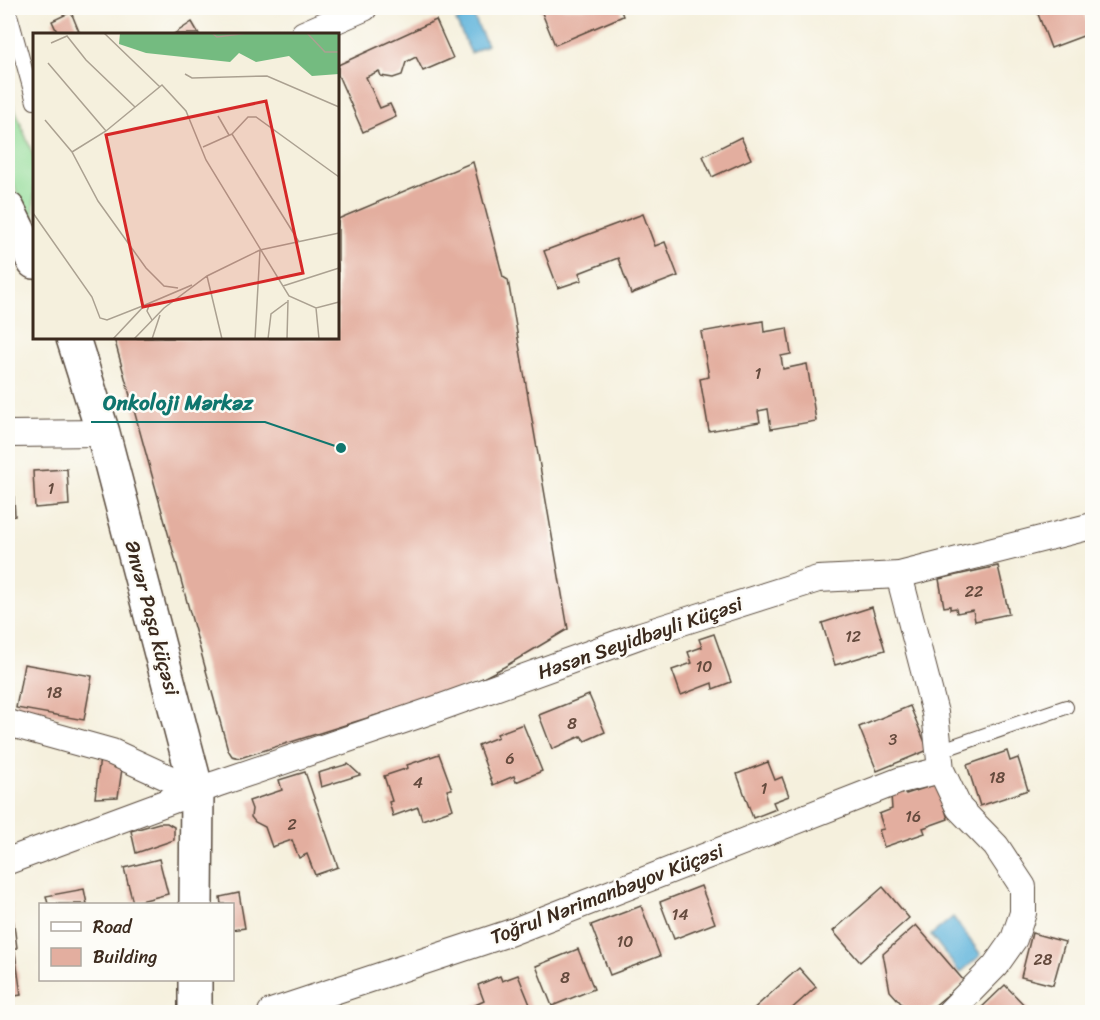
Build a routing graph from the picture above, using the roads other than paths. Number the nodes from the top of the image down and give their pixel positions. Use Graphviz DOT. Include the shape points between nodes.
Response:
graph roads {
  1 [pos="364,8"];
  2 [pos="9,12"];
  3 [pos="306,33"];
  4 [pos="8,38"];
  5 [pos="21,52"];
  6 [pos="33,98"];
  7 [pos="8,209"];
  8 [pos="33,260"];
  9 [pos="73,339"];
  10 [pos="104,433"];
  11 [pos="8,434"];
  12 [pos="1092,526"];
  13 [pos="899,575"];
  14 [pos="1066,707"];
  15 [pos="8,723"];
  16 [pos="940,761"];
  17 [pos="197,791"];
  18 [pos="8,861"];
  19 [pos="196,903"];
  20 [pos="195,981"];
  21 [pos="195,1012"];
  22 [pos="271,1012"];
  23 [pos="950,1012"];
  1 -- 3 [label="street"];
  2 -- 5 [label="lane"];
  4 -- 5 [label="lane"];
  5 -- 6 [label="lane"];
  7 -- 8 [label="street"];
  9 -- 10 [label="street, Ənvər Paşa küçəsi"];
  10 -- 11 [label="street"];
  10 -- 17 [label="street, Ənvər Paşa küçəsi"];
  12 -- 13 [label="street, Həsən Seyidbəyli Küçəsi"];
  13 -- 16 [label="street" via="935,713"];
  13 -- 17 [label="street, Həsən Seyidbəyli Küçəsi" via="818,579 641,635"];
  14 -- 16 [label="lane"];
  15 -- 17 [label="street" via="112,752"];
  16 -- 22 [label="street, Toğrul Nərimanbəyov Küçəsi" via="901,780 509,933"];
  16 -- 23 [label="street" via="959,808 996,846 1023,887 1023,913 1014,939 995,966"];
  17 -- 18 [label="street, Həsən Seyidbəyli Küçəsi"];
  17 -- 19 [label="street, Ənvər Paşa küçəsi"];
  20 -- 21 [label="street"];
}
